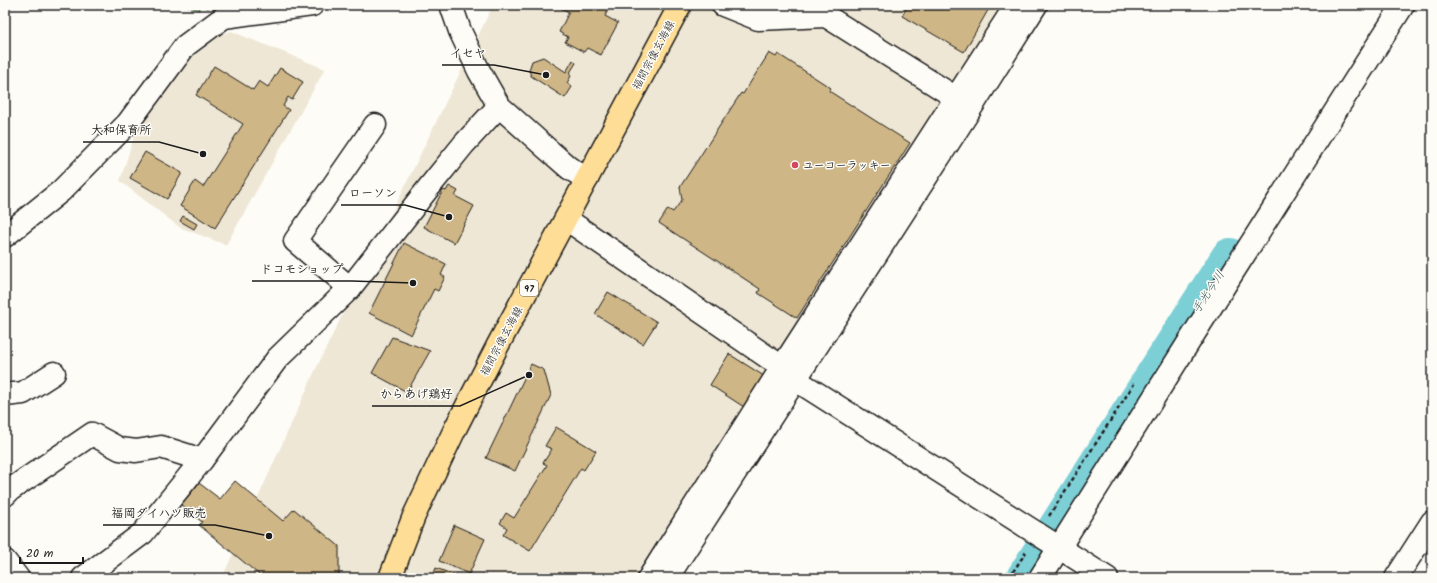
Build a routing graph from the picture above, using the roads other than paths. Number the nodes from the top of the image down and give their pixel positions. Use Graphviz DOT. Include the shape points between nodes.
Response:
graph roads {
  1 [pos="312,5"];
  2 [pos="451,5"];
  3 [pos="680,5"];
  4 [pos="723,5"];
  5 [pos="1016,5"];
  6 [pos="1036,5"];
  7 [pos="1403,5"];
  8 [pos="964,103"];
  9 [pos="500,106"];
  10 [pos="375,125"];
  11 [pos="587,179"];
  12 [pos="566,219"];
  13 [pos="6,234"];
  14 [pos="350,288"];
  15 [pos="54,373"];
  16 [pos="789,373"];
  17 [pos="5,395"];
  18 [pos="202,460"];
  19 [pos="5,496"];
  20 [pos="1432,522"];
  21 [pos="681,541"];
  22 [pos="1048,541"];
  23 [pos="5,561"];
  24 [pos="18,578"];
  25 [pos="83,578"];
  26 [pos="390,578"];
  27 [pos="648,578"];
  28 [pos="667,578"];
  29 [pos="1040,578"];
  30 [pos="1107,578"];
  31 [pos="1396,578"];
  1 -- 13 [label="street" via="224,17 185,46 128,123 61,191"];
  2 -- 9 [label="street" via="479,71"];
  3 -- 11 [label="main road, 福間宗像玄海線 / 97"];
  4 -- 8 [label="street" via="758,19 826,16"];
  5 -- 8 [label="street"];
  6 -- 8 [label="street"];
  7 -- 22 [label="street" via="1228,278"];
  8 -- 16 [label="street"];
  9 -- 11 [label="street" via="557,157"];
  9 -- 14 [label="street" via="464,144"];
  10 -- 14 [label="street" via="295,241"];
  11 -- 12 [label="main road, 福間宗像玄海線 / 97"];
  12 -- 16 [label="street"];
  12 -- 26 [label="main road, 福間宗像玄海線 / 97" via="455,429 414,516"];
  14 -- 18 [label="street" via="277,359"];
  15 -- 17 [label="street" via="23,393"];
  16 -- 21 [label="street"];
  16 -- 22 [label="street"];
  18 -- 19 [label="street" via="161,447 136,451 120,449 92,434"];
  18 -- 25 [label="street" via="143,533"];
  20 -- 31 [label="street"];
  21 -- 27 [label="street"];
  21 -- 28 [label="street"];
  22 -- 29 [label="street"];
  22 -- 30 [label="street"];
  23 -- 24 [label="street"];
}
